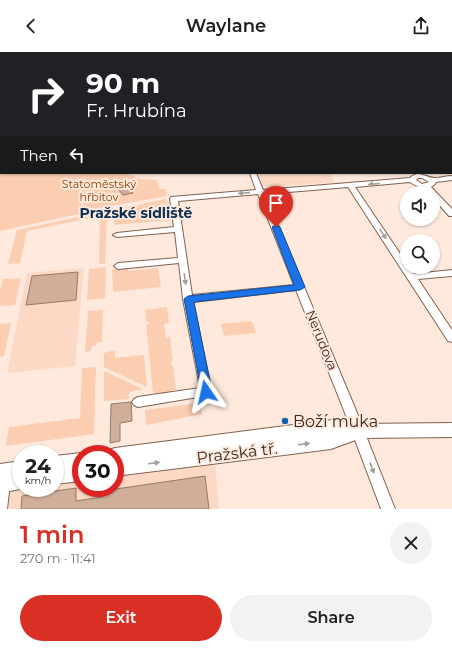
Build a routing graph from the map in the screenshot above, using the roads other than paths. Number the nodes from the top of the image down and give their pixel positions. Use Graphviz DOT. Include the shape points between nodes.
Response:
graph roads {
  1 [pos="307,52"];
  2 [pos="312,52"];
  3 [pos="253,174"];
  4 [pos="414,176"];
  5 [pos="452,178"];
  6 [pos="429,183"];
  7 [pos="351,186"];
  8 [pos="261,192"];
  9 [pos="452,214"];
  10 [pos="178,229"];
  11 [pos="117,235"];
  12 [pos="183,260"];
  13 [pos="118,266"];
  14 [pos="452,273"];
  15 [pos="412,277"];
  16 [pos="300,287"];
  17 [pos="188,299"];
  18 [pos="452,338"];
  19 [pos="138,402"];
  20 [pos="452,430"];
  21 [pos="358,432"];
  22 [pos="124,455"];
  23 [pos="124,467"];
  24 [pos="7,477"];
  25 [pos="0,509"];
  26 [pos="388,509"];
  1 -- 2 [label="street"];
  3 -- 8 [label="street, Nerudova"];
  4 -- 6 [label="street" via="418,184"];
  4 -- 7 [label="street, one-way"];
  5 -- 6 [label="street"];
  6 -- 9 [label="street"];
  7 -- 8 [label="street"];
  7 -- 15 [label="street, one-way"];
  8 -- 10 [label="street, one-way" via="174,199"];
  8 -- 16 [label="street, Nerudova"];
  10 -- 11 [label="street"];
  10 -- 12 [label="street"];
  12 -- 13 [label="street"];
  12 -- 17 [label="street, one-way"];
  14 -- 15 [label="street"];
  15 -- 18 [label="street"];
  16 -- 17 [label="street"];
  16 -- 21 [label="street, Nerudova"];
  17 -- 19 [label="street" via="206,392"];
  20 -- 21 [label="street, Pražská tř."];
  21 -- 22 [label="street, Pražská tř." via="332,427"];
  23 -- 21 [label="street, Pražská tř., one-way" via="331,441"];
  21 -- 26 [label="street, Nerudova, one-way"];
  24 -- 25 [label="street"];
}
